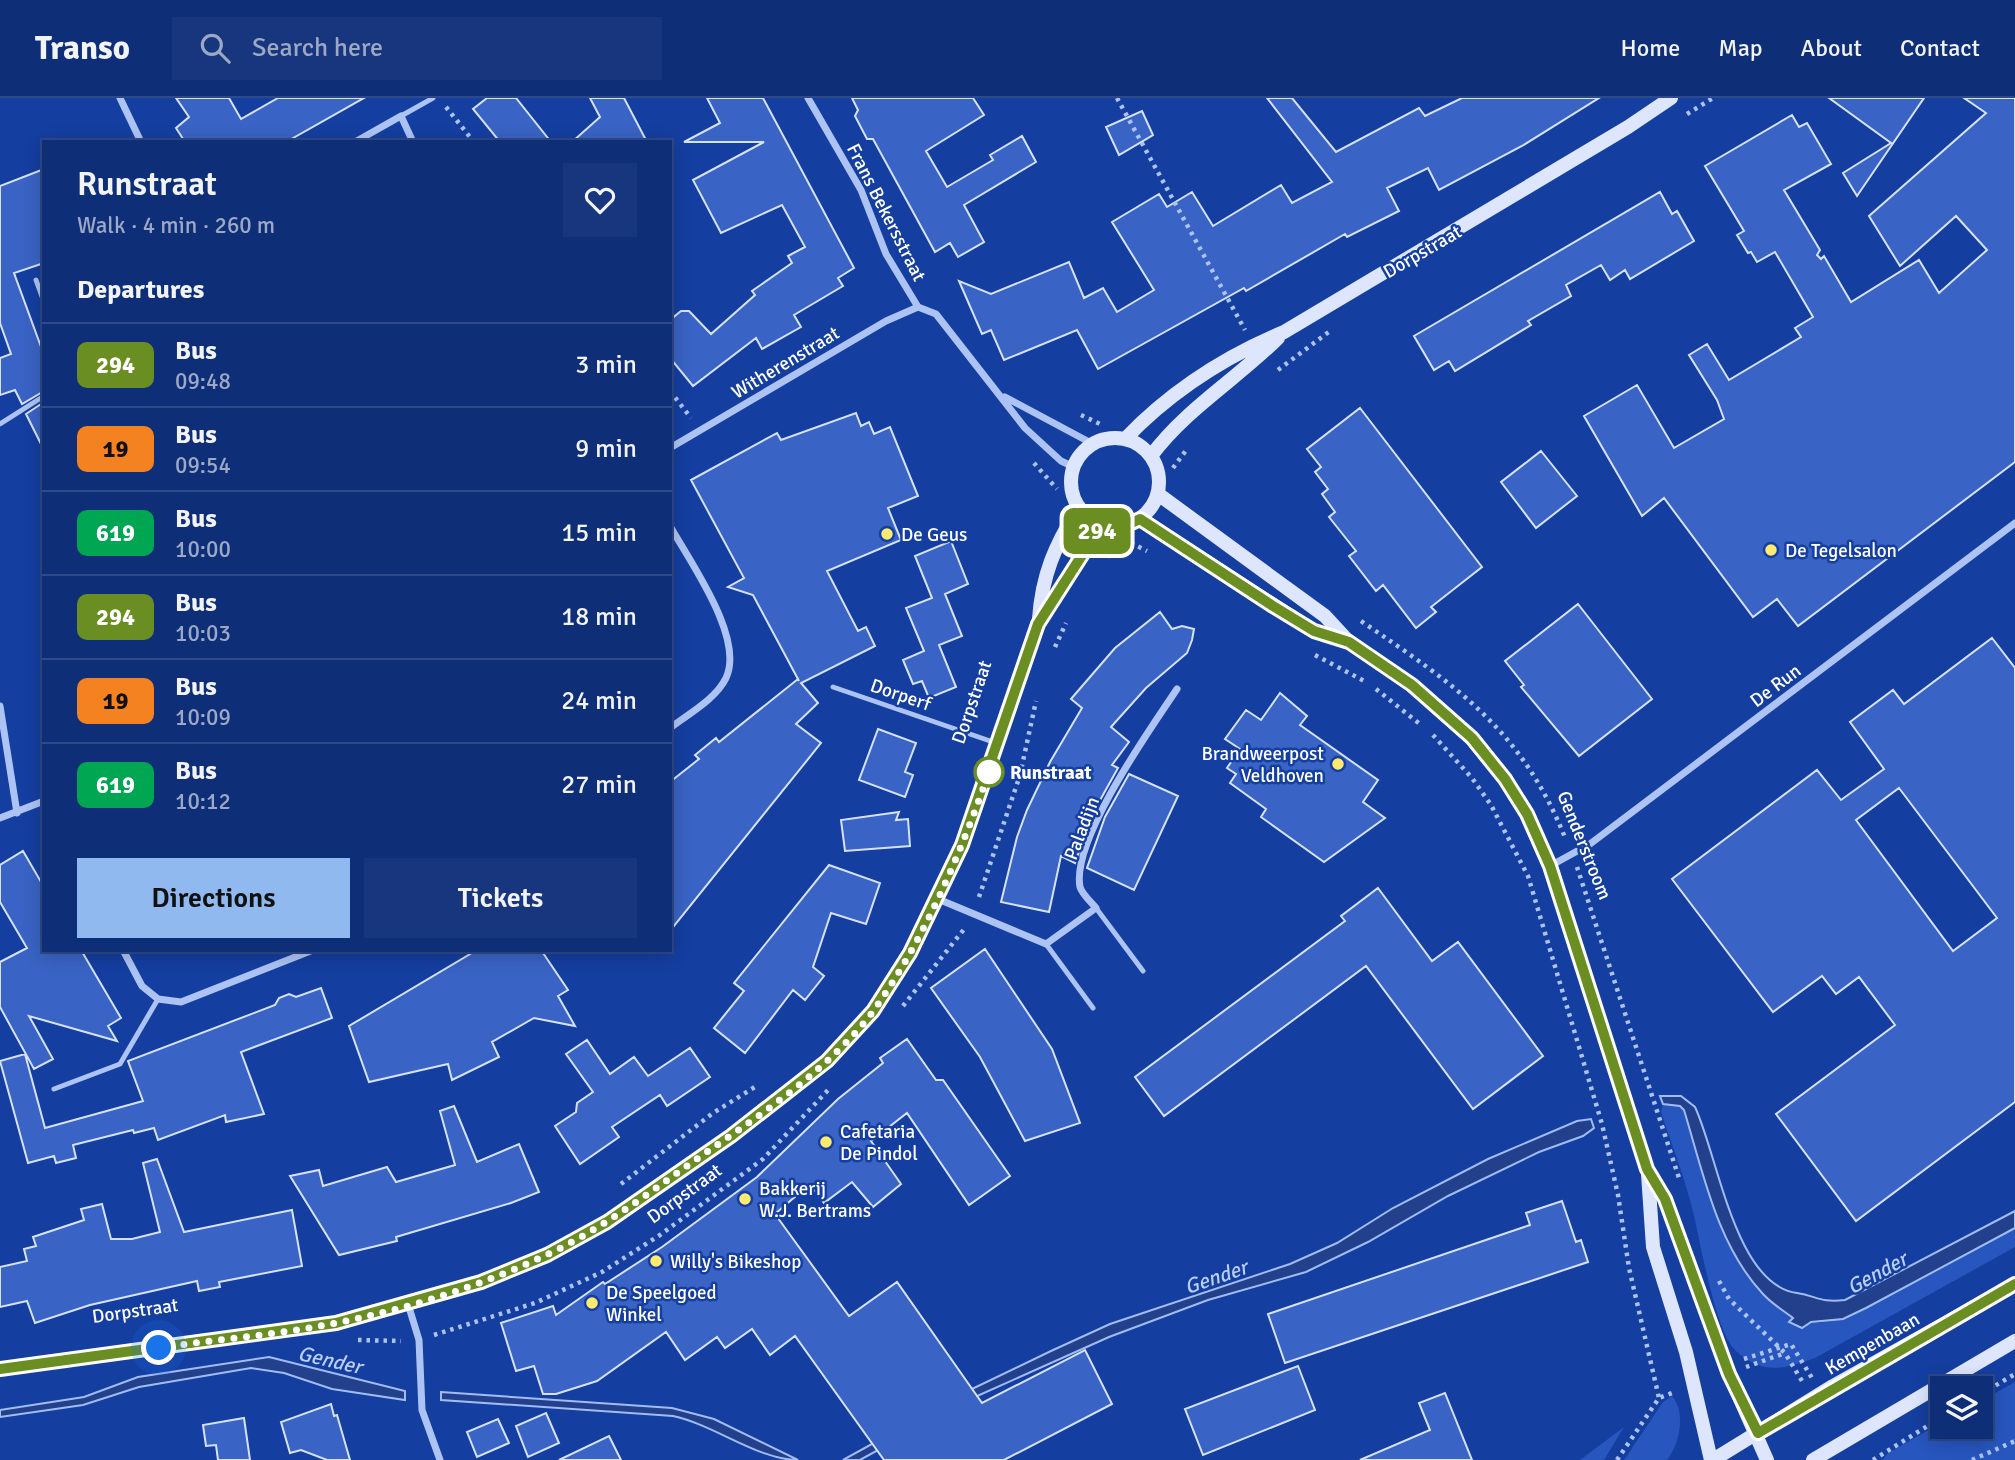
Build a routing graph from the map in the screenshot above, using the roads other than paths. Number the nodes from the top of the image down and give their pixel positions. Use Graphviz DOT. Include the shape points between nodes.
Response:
graph roads {
  1 [pos="120,98"];
  2 [pos="433,98"];
  3 [pos="808,98"];
  4 [pos="1671,98"];
  5 [pos="401,116"];
  6 [pos="140,140"];
  7 [pos="359,140"];
  8 [pos="412,140"];
  9 [pos="36,280"];
  10 [pos="42,296"];
  11 [pos="918,307"];
  12 [pos="1284,332"];
  13 [pos="1002,395"];
  14 [pos="42,397"];
  15 [pos="0,424"];
  16 [pos="1125,439"];
  17 [pos="1093,444"];
  18 [pos="672,447"];
  19 [pos="1151,456"];
  20 [pos="1074,467"];
  21 [pos="1158,494"];
  22 [pos="1079,507"];
  23 [pos="1140,519"];
  24 [pos="2015,523"];
  25 [pos="1102,524"];
  26 [pos="672,530"];
  27 [pos="1038,624"];
  28 [pos="1349,642"];
  29 [pos="833,687"];
  30 [pos="1177,689"];
  31 [pos="0,706"];
  32 [pos="672,726"];
  33 [pos="999,744"];
  34 [pos="42,804"];
  35 [pos="17,813"];
  36 [pos="0,818"];
  37 [pos="1550,866"];
  38 [pos="938,899"];
  39 [pos="1096,908"];
  40 [pos="1046,944"];
  41 [pos="124,952"];
  42 [pos="308,952"];
  43 [pos="1143,971"];
  44 [pos="158,999"];
  45 [pos="1093,1008"];
  46 [pos="54,1089"];
  47 [pos="1647,1169"];
  48 [pos="2015,1284"];
  49 [pos="408,1304"];
  50 [pos="2015,1341"];
  51 [pos="0,1369"];
  52 [pos="1758,1433"];
  53 [pos="440,1460"];
  54 [pos="1712,1460"];
  55 [pos="1767,1460"];
  56 [pos="1813,1460"];
  1 -- 6 [label="street"];
  2 -- 5 [label="lane"];
  3 -- 11 [label="street, Frans Bekersstraat" via="861,190 886,254"];
  4 -- 12 [label="street, Dorpstraat"];
  5 -- 7 [label="street"];
  5 -- 8 [label="street"];
  9 -- 10 [label="lane"];
  11 -- 13 [label="street, Frans Bekersstraat" via="936,314"];
  11 -- 18 [label="street, Witherenstraat" via="886,321"];
  12 -- 16 [label="street, Dorpstraat" via="1235,352 1156,409"];
  12 -- 19 [label="street, Dorpstraat" via="1247,369 1184,417"];
  13 -- 17 [label="street, Frans Bekersstraat"];
  13 -- 20 [label="street, Frans Bekersstraat" via="1025,428 1060,461"];
  14 -- 15 [label="lane"];
  16 -- 17 [label="street"];
  16 -- 19 [label="street"];
  17 -- 20 [label="street"];
  19 -- 21 [label="street" via="1159,474"];
  20 -- 22 [label="street" via="1071,484"];
  21 -- 23 [label="street"];
  21 -- 28 [label="street, Genderstroom" via="1325,616"];
  22 -- 25 [label="street"];
  22 -- 27 [label="street, Dorpstraat" via="1057,544 1042,584"];
  23 -- 25 [label="street" via="1125,526"];
  23 -- 28 [label="street, Genderstroom" via="1314,631"];
  24 -- 37 [label="street, De Run" via="1573,856"];
  25 -- 27 [label="street, Dorpstraat"];
  26 -- 32 [label="street" via="726,629 731,652 726,678 713,695"];
  27 -- 33 [label="street, Dorpstraat"];
  28 -- 37 [label="street, Genderstroom" via="1412,685 1472,738 1527,814"];
  29 -- 33 [label="lane, Dorperf"];
  30 -- 39 [label="street, Paladijn" via="1122,770 1080,864 1080,889"];
  31 -- 35 [label="street"];
  33 -- 38 [label="street, Dorpstraat"];
  34 -- 35 [label="street"];
  35 -- 36 [label="street"];
  37 -- 47 [label="street, Genderstroom"];
  38 -- 40 [label="street"];
  38 -- 49 [label="street, Dorpstraat" via="873,1011 827,1061 731,1136 607,1222 547,1255 481,1282"];
  39 -- 40 [label="street"];
  39 -- 43 [label="lane, Paladijn"];
  40 -- 45 [label="lane"];
  41 -- 44 [label="street" via="142,986"];
  42 -- 44 [label="street" via="181,1002"];
  44 -- 46 [label="lane" via="120,1064"];
  47 -- 52 [label="street, Genderstroom" via="1665,1199 1726,1365"];
  47 -- 54 [label="street, Genderstroom" via="1653,1247"];
  48 -- 52 [label="street, Kempenbaan"];
  49 -- 51 [label="street, Dorpstraat" via="336,1323"];
  49 -- 53 [label="street" via="419,1339 422,1410"];
  50 -- 56 [label="street"];
  52 -- 54 [label="street, Kempenbaan"];
  52 -- 55 [label="street, Genderstroom"];
}
